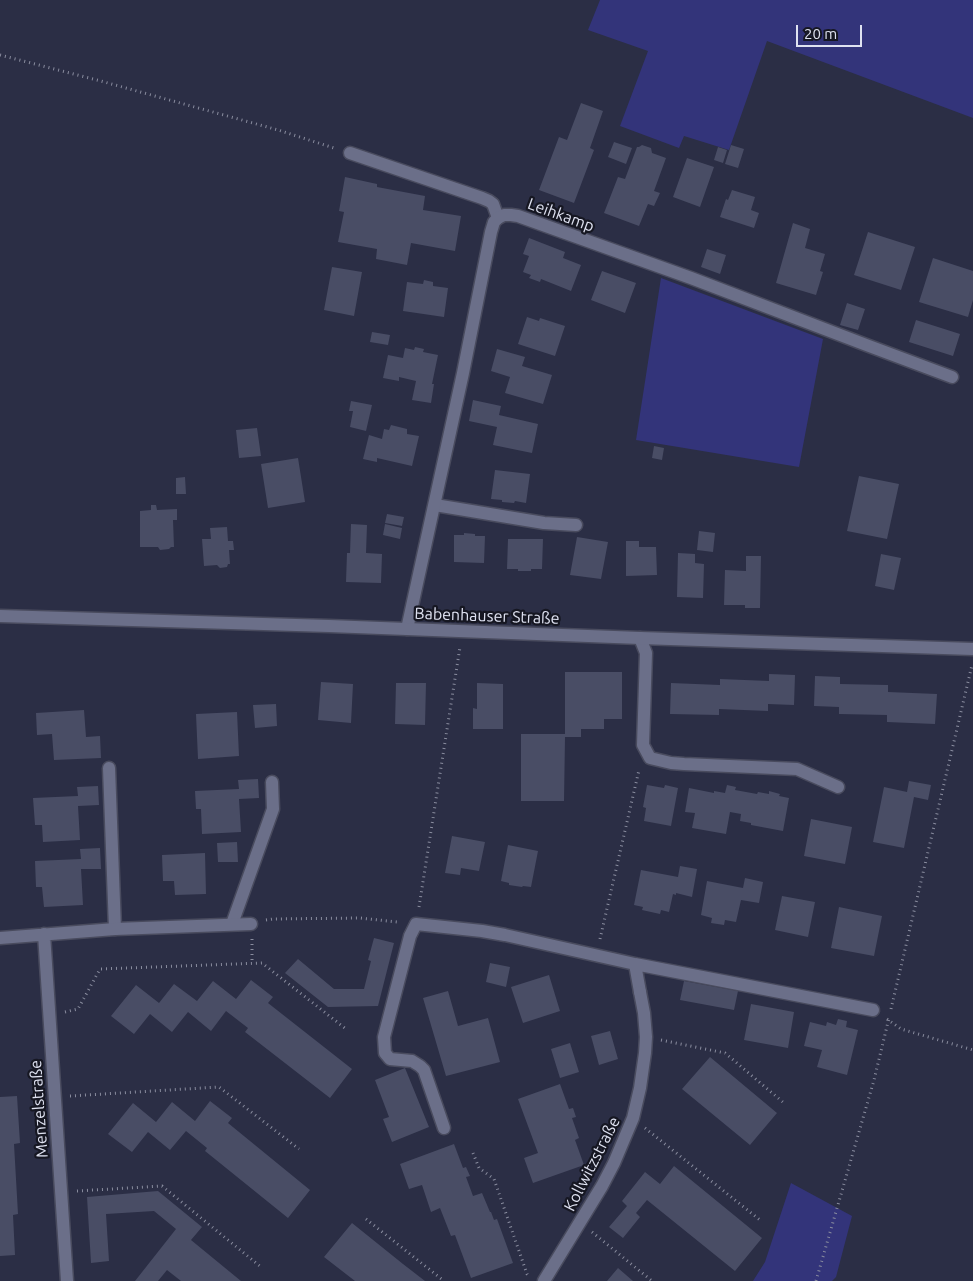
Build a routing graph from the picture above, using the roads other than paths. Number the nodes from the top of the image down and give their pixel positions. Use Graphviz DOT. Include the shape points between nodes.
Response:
graph roads {
  1 [pos="350,153"];
  2 [pos="498,218"];
  3 [pos="952,376"];
  4 [pos="435,506"];
  5 [pos="576,525"];
  6 [pos="0,616"];
  7 [pos="407,629"];
  8 [pos="640,638"];
  9 [pos="973,649"];
  10 [pos="109,768"];
  11 [pos="272,782"];
  12 [pos="838,787"];
  13 [pos="232,924"];
  14 [pos="251,924"];
  15 [pos="115,929"];
  16 [pos="44,934"];
  17 [pos="0,938"];
  18 [pos="635,964"];
  19 [pos="873,1010"];
  20 [pos="444,1128"];
  21 [pos="538,1279"];
  22 [pos="67,1281"];
  1 -- 2 [label="street" via="489,201"];
  2 -- 3 [label="street, Leihkamp" via="518,216"];
  2 -- 4 [label="street" via="491,232"];
  4 -- 5 [label="street"];
  4 -- 7 [label="street"];
  6 -- 7 [label="street, Babenhauser Straße"];
  7 -- 8 [label="street, Babenhauser Straße"];
  8 -- 9 [label="street, Babenhauser Straße"];
  8 -- 12 [label="street" via="646,653 643,745 650,758 678,763 797,769"];
  10 -- 15 [label="street"];
  11 -- 13 [label="street" via="273,809"];
  13 -- 14 [label="street"];
  13 -- 15 [label="street"];
  15 -- 16 [label="street"];
  16 -- 17 [label="street"];
  16 -- 22 [label="street, Menzelstraße"];
  18 -- 19 [label="street"];
  18 -- 20 [label="street" via="482,931 416,924 410,936 384,1037 385,1053 390,1059 412,1062 424,1070"];
  18 -- 21 [label="street, Kollwitzstraße" via="646,1037 633,1118 614,1163 580,1222"];
}
